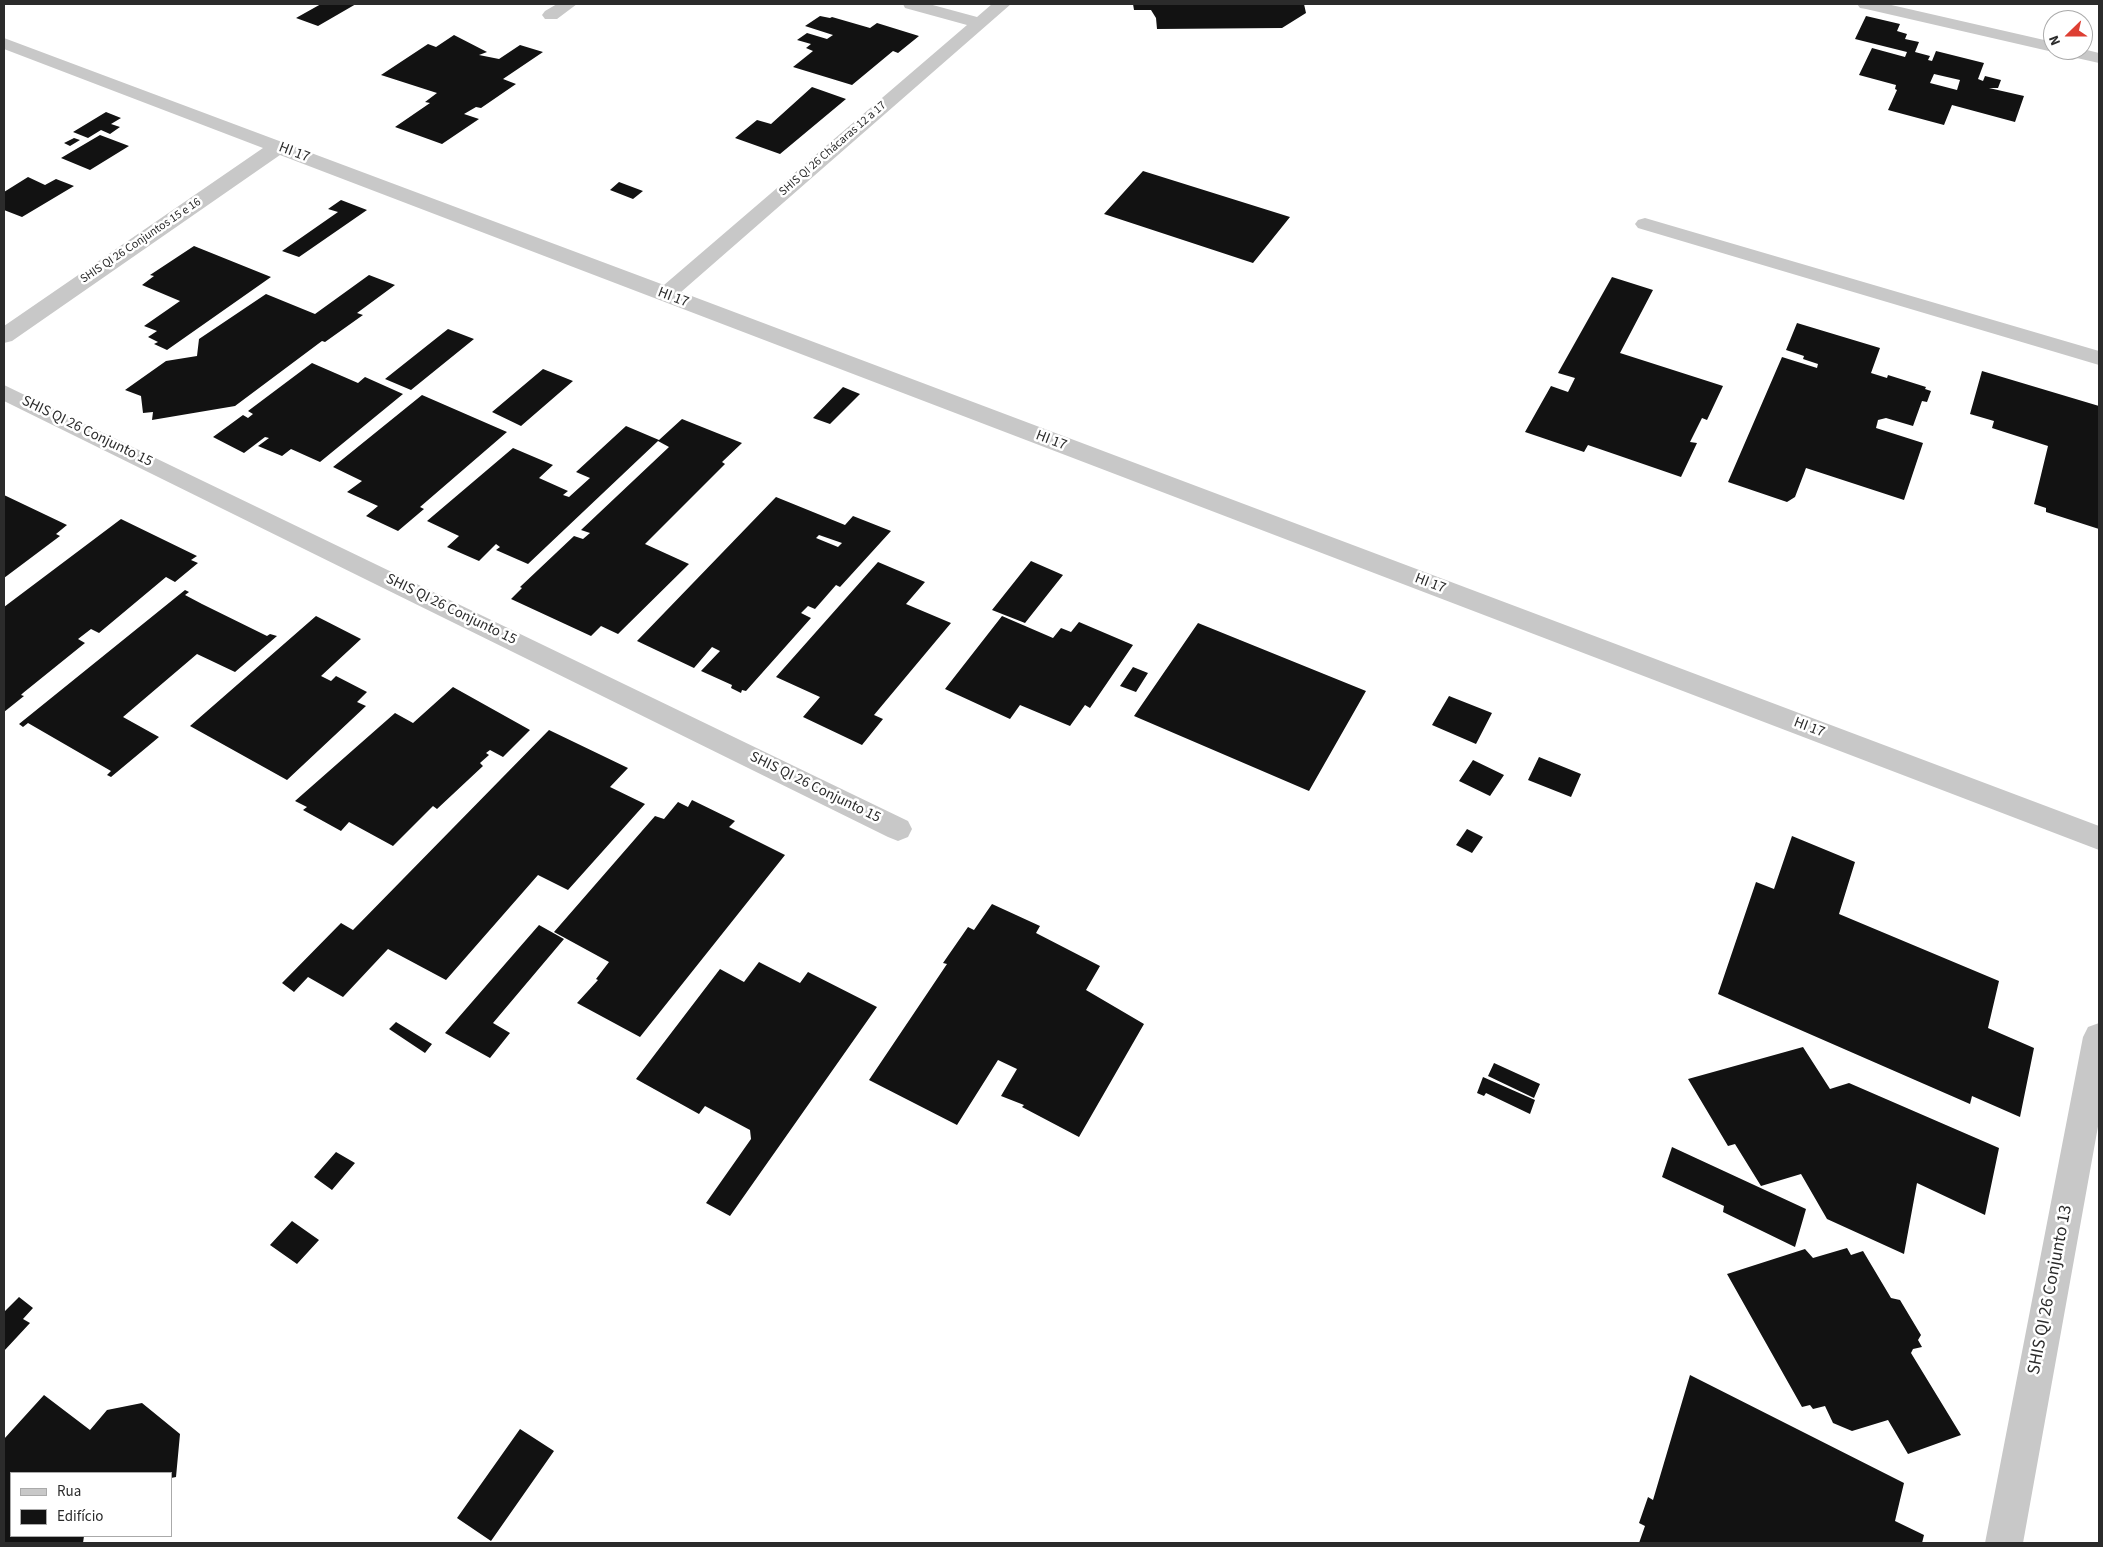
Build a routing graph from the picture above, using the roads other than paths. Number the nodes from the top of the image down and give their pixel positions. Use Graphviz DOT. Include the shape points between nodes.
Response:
graph roads {
  1 [pos="568,4"];
  2 [pos="911,4"];
  3 [pos="1002,4"];
  4 [pos="1866,4"];
  5 [pos="551,15"];
  6 [pos="980,23"];
  7 [pos="4,43"];
  8 [pos="2043,45"];
  9 [pos="278,147"];
  10 [pos="1645,224"];
  11 [pos="665,295"];
  12 [pos="4,336"];
  13 [pos="2099,358"];
  14 [pos="4,392"];
  15 [pos="898,829"];
  16 [pos="2099,838"];
  17 [pos="2099,1037"];
  18 [pos="2004,1543"];
  1 -- 5 [label="street"];
  2 -- 6 [label="street"];
  3 -- 6 [label="street, SHIS QI 26 Chácaras 12 a 17"];
  4 -- 8 [label="street"];
  6 -- 11 [label="street, SHIS QI 26 Chácaras 12 a 17"];
  7 -- 9 [label="street, HI 17"];
  9 -- 11 [label="street, HI 17"];
  9 -- 12 [label="street, SHIS QI 26 Conjuntos 15 e 16"];
  10 -- 13 [label="street"];
  11 -- 16 [label="street, HI 17"];
  14 -- 15 [label="street, SHIS QI 26 Conjunto 15"];
  17 -- 18 [label="street, SHIS QI 26 Conjunto 13"];
}
